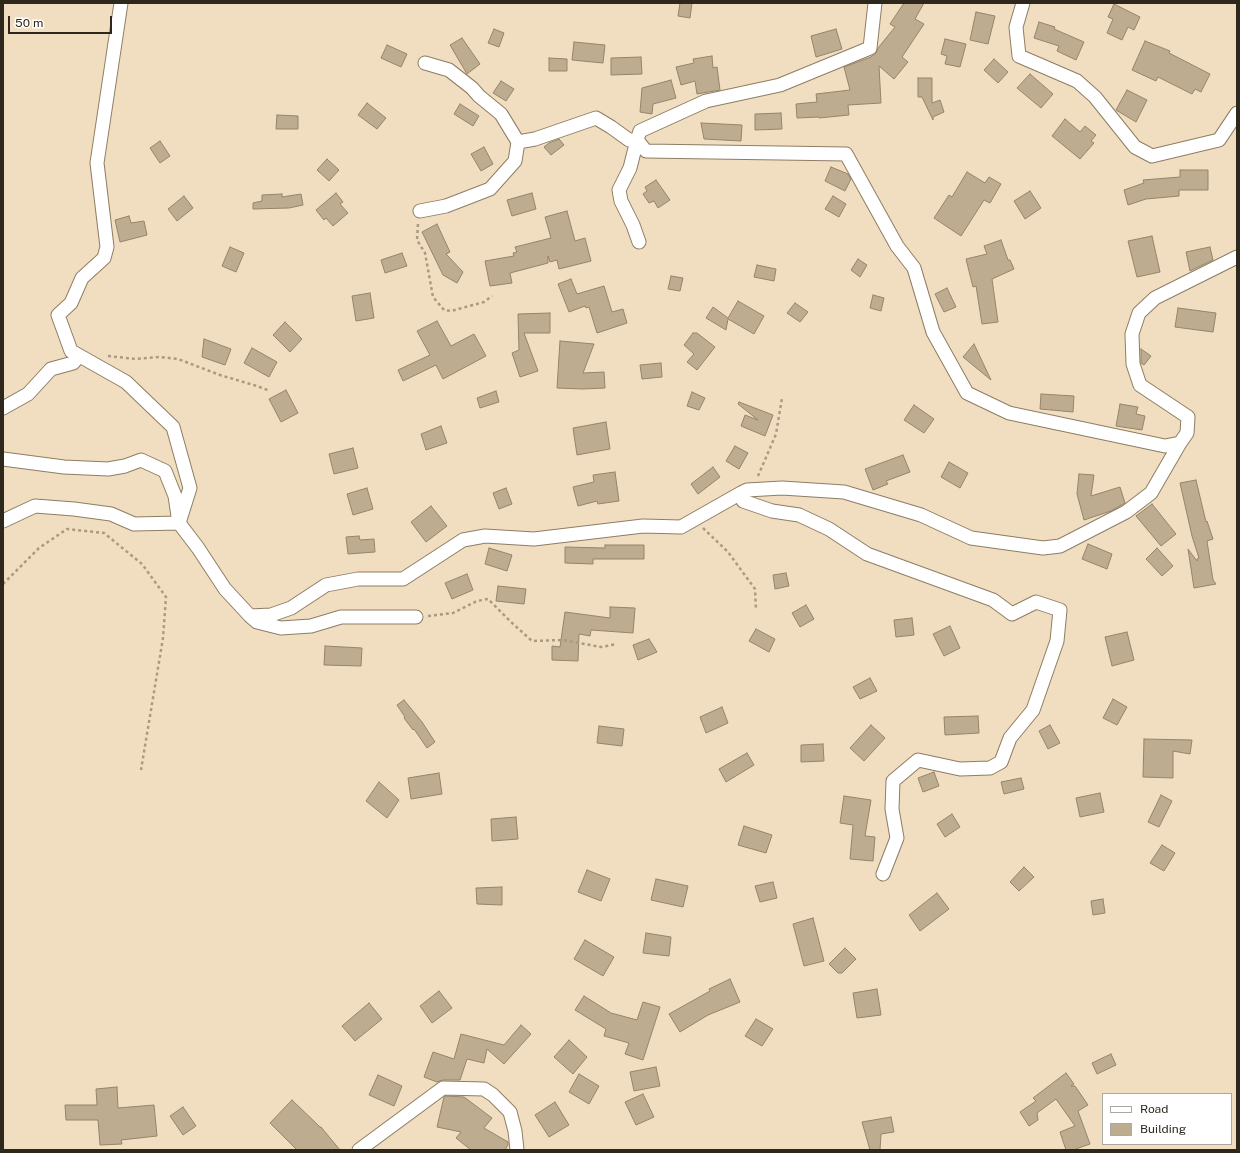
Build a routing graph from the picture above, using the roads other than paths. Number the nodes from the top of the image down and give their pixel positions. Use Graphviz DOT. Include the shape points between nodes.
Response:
graph roads {
  1 [pos="121,3"];
  2 [pos="875,3"];
  3 [pos="1023,3"];
  4 [pos="425,63"];
  5 [pos="1237,113"];
  6 [pos="637,140"];
  7 [pos="518,142"];
  8 [pos="420,211"];
  9 [pos="639,242"];
  10 [pos="1237,257"];
  11 [pos="79,356"];
  12 [pos="3,408"];
  13 [pos="1180,443"];
  14 [pos="3,459"];
  15 [pos="741,494"];
  16 [pos="3,521"];
  17 [pos="179,523"];
  18 [pos="250,616"];
  19 [pos="416,617"];
  20 [pos="883,874"];
  21 [pos="359,1150"];
  22 [pos="517,1150"];
  1 -- 11 [label="street" via="97,163 107,247 104,258 82,278 71,303 58,315 71,352"];
  2 -- 6 [label="street" via="870,48 780,85 706,101 640,131"];
  3 -- 5 [label="street" via="1016,27 1019,56 1077,81 1095,96 1135,147 1152,156 1219,140"];
  4 -- 7 [label="street" via="448,70 472,88 501,114"];
  6 -- 7 [label="street" via="629,140 596,118 536,139"];
  6 -- 9 [label="street" via="630,168 619,190 621,201"];
  6 -- 13 [label="street" via="646,151 846,154 897,246 914,268 933,332 967,393 1009,413 1165,446"];
  7 -- 8 [label="street" via="515,161 490,189 446,206"];
  10 -- 13 [label="street" via="1155,298 1140,313 1132,334 1133,364 1140,385 1188,417 1187,433"];
  11 -- 12 [label="street" via="73,363 51,369 28,394"];
  11 -- 17 [label="street" via="126,382 173,427 190,488"];
  13 -- 15 [label="street" via="1151,493 1126,512 1060,546 1043,548 971,538 921,515 844,492 782,488 747,490"];
  14 -- 17 [label="street" via="64,467 108,469 141,460 165,471 175,496"];
  15 -- 18 [label="street" via="681,527 643,526 534,540 485,536 463,540 403,579 358,579 326,585 291,608 271,615"];
  15 -- 20 [label="street" via="743,501 772,511 799,515 829,529 867,554 993,600 1012,614 1036,602 1060,610 1057,641 1033,710 1010,738 1001,762 990,768 960,769 918,760 893,781 892,809 897,838"];
  16 -- 17 [label="street" via="35,506 111,514 134,524"];
  17 -- 18 [label="street" via="225,589"];
  18 -- 19 [label="street" via="257,622 281,628 311,626 341,617"];
  21 -- 22 [label="street" via="443,1088 484,1089 493,1095 510,1112"];
}
